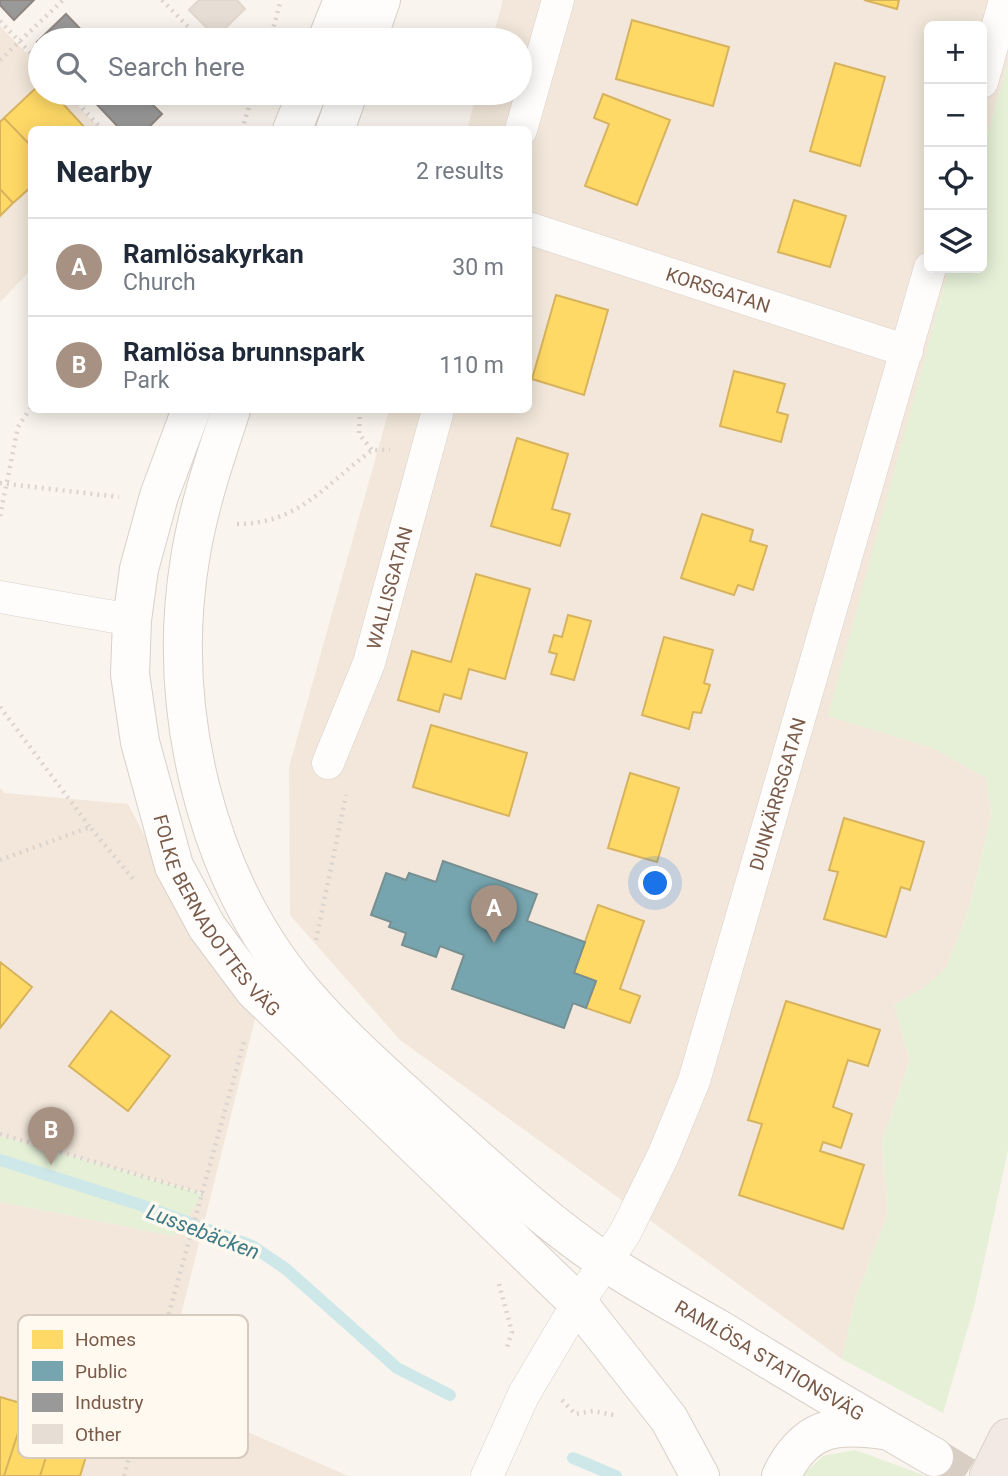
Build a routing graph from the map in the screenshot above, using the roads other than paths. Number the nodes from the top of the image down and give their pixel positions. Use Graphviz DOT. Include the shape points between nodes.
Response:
graph roads {
  1 [pos="343,0"];
  2 [pos="381,0"];
  3 [pos="558,0"];
  4 [pos="1004,0"];
  5 [pos="332,28"];
  6 [pos="371,28"];
  7 [pos="987,63"];
  8 [pos="532,94"];
  9 [pos="302,105"];
  10 [pos="344,105"];
  11 [pos="529,105"];
  12 [pos="294,126"];
  13 [pos="336,126"];
  14 [pos="523,126"];
  15 [pos="532,229"];
  16 [pos="929,273"];
  17 [pos="907,351"];
  18 [pos="190,413"];
  19 [pos="230,413"];
  20 [pos="437,413"];
  21 [pos="0,597"];
  22 [pos="132,620"];
  23 [pos="328,763"];
  24 [pos="606,1262"];
  25 [pos="578,1303"];
  26 [pos="888,1431"];
  27 [pos="1008,1438"];
  28 [pos="934,1457"];
  29 [pos="487,1476"];
  30 [pos="700,1476"];
  31 [pos="781,1476"];
  32 [pos="989,1476"];
  1 -- 5 [label="street"];
  2 -- 6 [label="street"];
  3 -- 8 [label="street"];
  4 -- 7 [label="street"];
  9 -- 12 [label="street"];
  10 -- 13 [label="street"];
  11 -- 14 [label="street"];
  15 -- 17 [label="street, KORSGATAN"];
  16 -- 17 [label="street, DUNKÄRRSGATAN"];
  17 -- 24 [label="street, DUNKÄRRSGATAN" via="694,1081 663,1156"];
  18 -- 22 [label="street, FOLKE BERNADOTTES VÄG" via="159,496 139,569"];
  19 -- 24 [label="street, FOLKE BERNADOTTES VÄG" via="208,478 190,558 183,675 189,728 210,820 231,874 277,956 333,1025 502,1181"];
  20 -- 23 [label="street, WALLISGATAN" via="369,663"];
  21 -- 22 [label="street"];
  22 -- 25 [label="street, FOLKE BERNADOTTES VÄG" via="130,674 140,743 174,866 207,928 254,990"];
  24 -- 25 [label="street, DUNKÄRRSGATAN"];
  24 -- 26 [label="street, RAMLÖSA STATIONSVÄG"];
  25 -- 29 [label="street, DUNKÄRRSGATAN" via="537,1372"];
  25 -- 30 [label="street" via="669,1419"];
  26 -- 28 [label="street, RAMLÖSA STATIONSVÄG"];
  26 -- 31 [label="street" via="834,1426 795,1454"];
  27 -- 32 [label="highway"];
}
